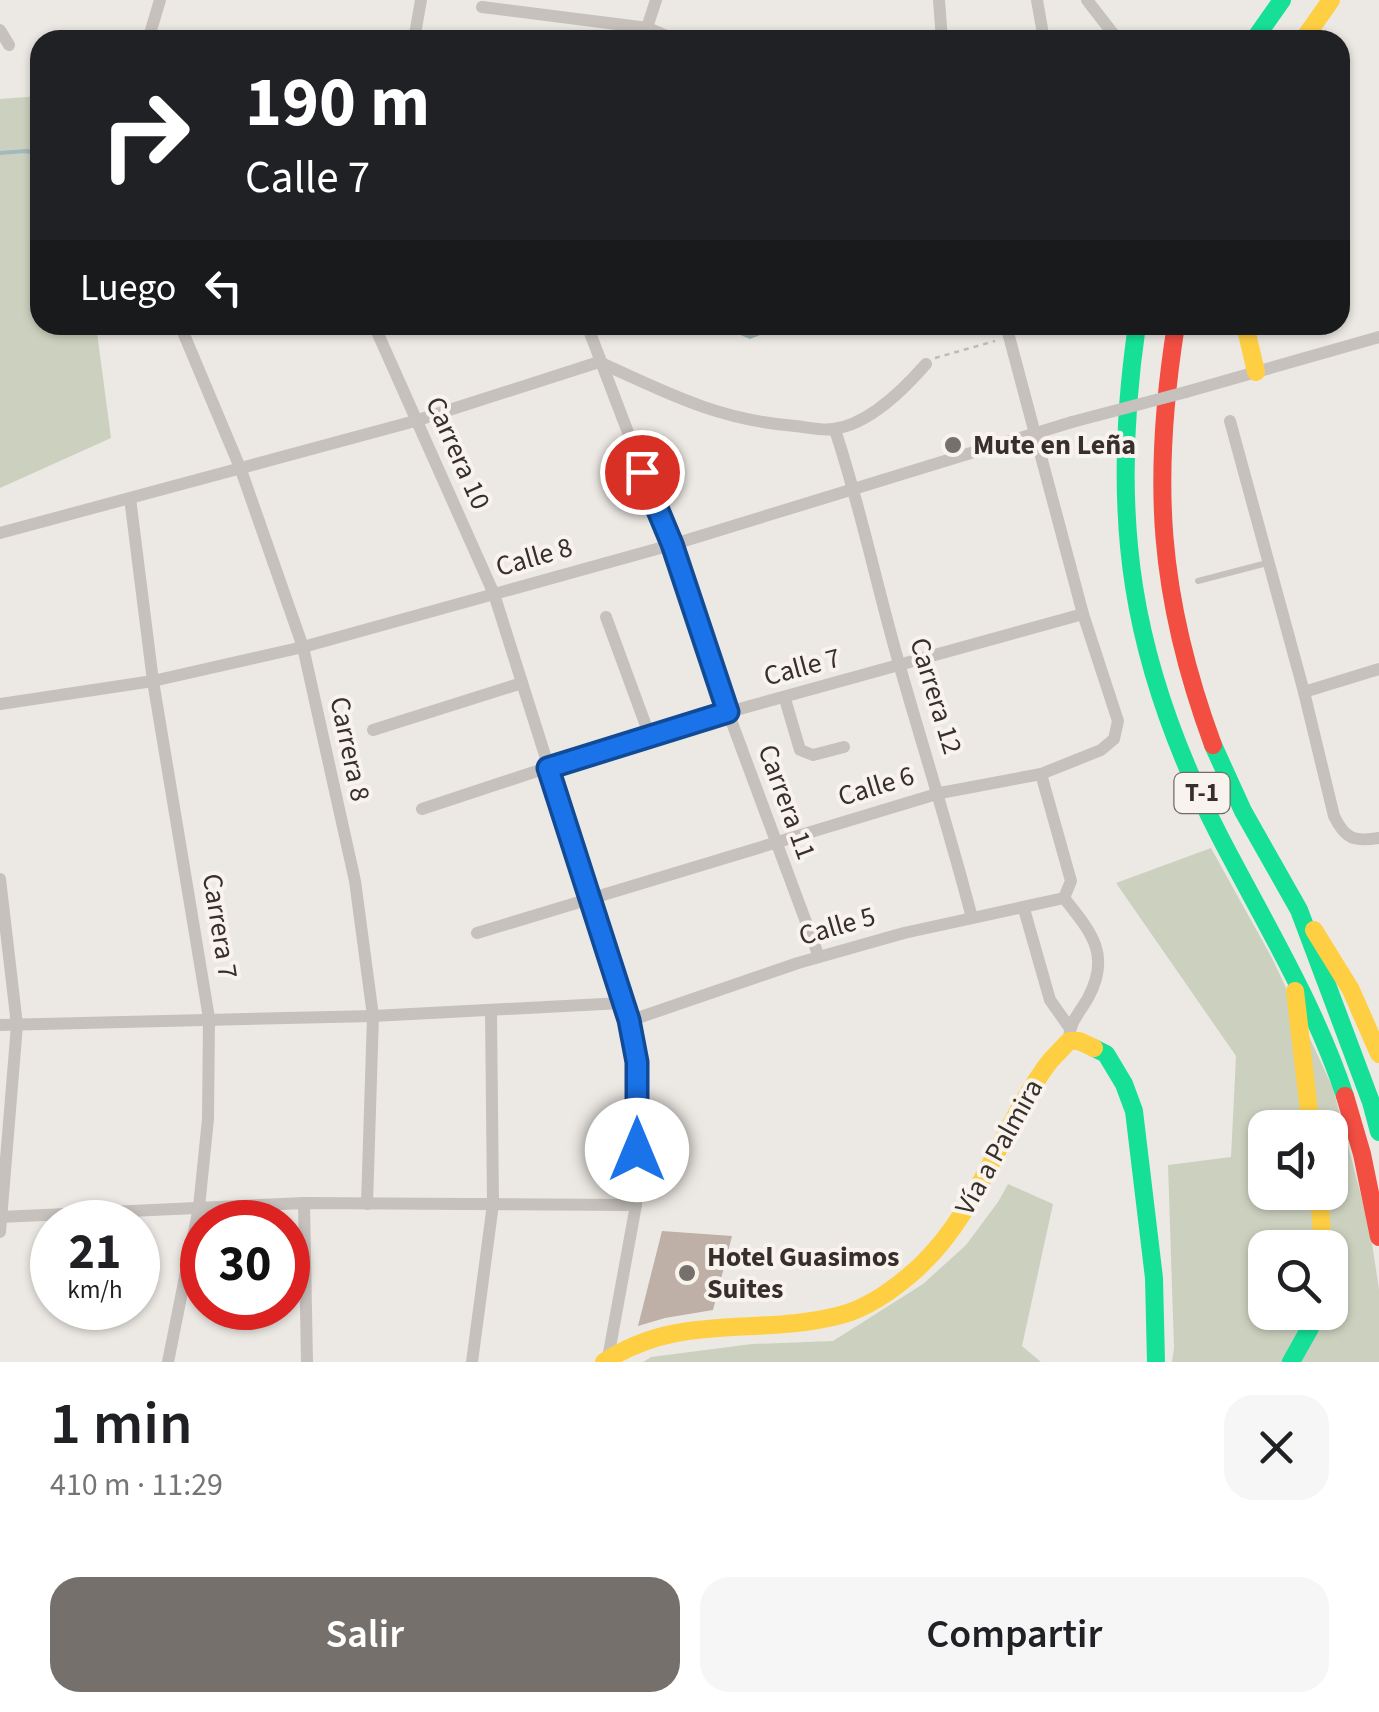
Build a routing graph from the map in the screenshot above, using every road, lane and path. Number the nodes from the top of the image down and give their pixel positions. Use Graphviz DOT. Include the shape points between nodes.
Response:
graph roads {
  1 [pos="160,0"];
  2 [pos="421,0"];
  3 [pos="656,0"];
  4 [pos="939,0"];
  5 [pos="1037,0"];
  6 [pos="1087,0"];
  7 [pos="1282,0"];
  8 [pos="1331,0"];
  9 [pos="482,7"];
  10 [pos="0,30"];
  11 [pos="151,30"];
  12 [pos="416,30"];
  13 [pos="621,30"];
  14 [pos="646,30"];
  15 [pos="941,30"];
  16 [pos="1042,30"];
  17 [pos="1110,30"];
  18 [pos="1261,30"];
  19 [pos="1310,30"];
  20 [pos="9,45"];
  21 [pos="184,335"];
  22 [pos="378,335"];
  23 [pos="590,335"];
  24 [pos="997,335"];
  25 [pos="1009,335"];
  26 [pos="1135,335"];
  27 [pos="1174,335"];
  28 [pos="1247,335"];
  29 [pos="1379,337"];
  30 [pos="599,362"];
  31 [pos="926,364"];
  32 [pos="1256,372"];
  33 [pos="415,421"];
  34 [pos="1230,421"];
  35 [pos="835,430"];
  36 [pos="1032,434"];
  37 [pos="241,470"];
  38 [pos="854,488"];
  39 [pos="130,498"];
  40 [pos="0,533"];
  41 [pos="672,544"];
  42 [pos="1268,563"];
  43 [pos="1198,581"];
  44 [pos="494,594"];
  45 [pos="1083,614"];
  46 [pos="606,617"];
  47 [pos="303,647"];
  48 [pos="900,666"];
  49 [pos="1379,669"];
  50 [pos="153,682"];
  51 [pos="522,683"];
  52 [pos="1304,692"];
  53 [pos="784,699"];
  54 [pos="0,704"];
  55 [pos="728,712"];
  56 [pos="373,730"];
  57 [pos="649,734"];
  58 [pos="844,747"];
  59 [pos="548,768"];
  60 [pos="1041,774"];
  61 [pos="940,792"];
  62 [pos="422,809"];
  63 [pos="1379,838"];
  64 [pos="775,843"];
  65 [pos="0,879"];
  66 [pos="1064,898"];
  67 [pos="588,901"];
  68 [pos="1024,909"];
  69 [pos="1299,910"];
  70 [pos="972,918"];
  71 [pos="477,933"];
  72 [pos="819,957"];
  73 [pos="1293,978"];
  74 [pos="622,1003"];
  75 [pos="491,1010"];
  76 [pos="374,1016"];
  77 [pos="210,1018"];
  78 [pos="629,1020"];
  79 [pos="17,1024"];
  80 [pos="0,1025"];
  81 [pos="1069,1034"];
  82 [pos="1379,1054"];
  83 [pos="1309,1110"];
  84 [pos="1379,1132"];
  85 [pos="200,1200"];
  86 [pos="310,1203"];
  87 [pos="367,1204"];
  88 [pos="493,1204"];
  89 [pos="636,1205"];
  90 [pos="180,1209"];
  91 [pos="1,1217"];
  92 [pos="0,1232"];
  93 [pos="1379,1237"];
  94 [pos="180,1302"];
  95 [pos="306,1330"];
  96 [pos="1309,1330"];
  97 [pos="606,1360"];
  98 [pos="168,1362"];
  99 [pos="307,1362"];
  100 [pos="472,1362"];
  101 [pos="1156,1362"];
  102 [pos="1291,1362"];
  1 -- 11 [label="street"];
  2 -- 12 [label="street"];
  3 -- 14 [label="street"];
  4 -- 15 [label="street"];
  5 -- 16 [label="street"];
  6 -- 17 [label="street"];
  7 -- 18 [label="main road"];
  8 -- 19 [label="main road"];
  9 -- 13 [label="street"];
  10 -- 20 [label="street"];
  21 -- 37 [label="street, Carrera 8"];
  22 -- 33 [label="street, Carrera 10"];
  23 -- 30 [label="street, Carrera 11"];
  24 -- 31 [label="path"];
  25 -- 36 [label="street"];
  26 -- 73 [label="main road, T-1" via="1126,444 1138,618 1165,709 1211,819"];
  27 -- 69 [label="main road, T-1" via="1158,473 1168,591 1201,712 1242,809"];
  28 -- 32 [label="main road"];
  29 -- 32 [label="street, Calle 8"];
  30 -- 33 [label="street"];
  30 -- 35 [label="street" via="697,407 765,424"];
  30 -- 41 [label="street, Carrera 11"];
  31 -- 35 [label="street" via="871,414"];
  32 -- 36 [label="street, Calle 8, bridge"];
  33 -- 37 [label="street"];
  33 -- 44 [label="street, Carrera 10"];
  34 -- 42 [label="street"];
  35 -- 38 [label="street, Carrera 12"];
  36 -- 38 [label="street, Calle 8"];
  36 -- 45 [label="street"];
  37 -- 39 [label="street"];
  37 -- 47 [label="street, Carrera 8"];
  38 -- 41 [label="street, Calle 8"];
  38 -- 48 [label="street, Carrera 12"];
  39 -- 40 [label="street"];
  39 -- 50 [label="street, Carrera 7"];
  41 -- 44 [label="street, Calle 8"];
  41 -- 55 [label="street, Carrera 11"];
  42 -- 43 [label="lane"];
  42 -- 52 [label="street"];
  44 -- 47 [label="street, Calle 8"];
  44 -- 51 [label="street, Carrera 10"];
  45 -- 48 [label="street, Calle 7"];
  45 -- 60 [label="street, Calle 6" via="1118,721 1114,739"];
  46 -- 57 [label="street"];
  47 -- 50 [label="street, Calle 8"];
  47 -- 76 [label="street, Carrera 8" via="354,881"];
  48 -- 53 [label="street, Calle 7"];
  48 -- 61 [label="street, Carrera 12"];
  49 -- 52 [label="street"];
  50 -- 54 [label="street, Calle 8"];
  50 -- 77 [label="street, Carrera 7"];
  51 -- 56 [label="street"];
  51 -- 59 [label="street, Carrera 10"];
  52 -- 63 [label="street" via="1343,834 1357,841"];
  53 -- 55 [label="street, Calle 7"];
  53 -- 58 [label="street" via="800,750 813,755"];
  55 -- 57 [label="street, Calle 7"];
  55 -- 64 [label="street, Carrera 11"];
  57 -- 59 [label="street, Calle 7"];
  59 -- 62 [label="street, Calle 7"];
  59 -- 67 [label="street, Carrera 10"];
  60 -- 61 [label="street, Calle 6"];
  60 -- 66 [label="street" via="1071,880"];
  61 -- 64 [label="street, Calle 6"];
  61 -- 70 [label="street, Carrera 12"];
  64 -- 67 [label="street, Calle 6"];
  64 -- 72 [label="street, Carrera 11"];
  65 -- 79 [label="street"];
  66 -- 68 [label="street, Calle 5"];
  66 -- 81 [label="street" via="1099,953 1090,996"];
  67 -- 71 [label="street, Calle 6"];
  67 -- 74 [label="street, Carrera 10"];
  68 -- 70 [label="street, Calle 5"];
  68 -- 81 [label="street" via="1050,1000"];
  69 -- 82 [label="main road" via="1336,960"];
  69 -- 84 [label="main road, T-1"];
  70 -- 72 [label="street, Calle 5"];
  72 -- 78 [label="street, Calle 5"];
  73 -- 83 [label="main road"];
  73 -- 93 [label="main road, T-1" via="1348,1101"];
  74 -- 75 [label="street"];
  74 -- 78 [label="street, Carrera 10"];
  75 -- 76 [label="street"];
  75 -- 88 [label="street"];
  76 -- 77 [label="street"];
  76 -- 87 [label="street, Carrera 8"];
  77 -- 79 [label="street"];
  77 -- 85 [label="street, Carrera 7"];
  78 -- 89 [label="street, Carrera 10" via="637,1062"];
  79 -- 80 [label="street"];
  79 -- 91 [label="street"];
  81 -- 97 [label="main road, Vía a Palmira" via="1040,1070 981,1184 937,1251 871,1304 832,1318 660,1332"];
  81 -- 101 [label="main road" via="1106,1054 1134,1111 1154,1278"];
  86 -- 87 [label="street"];
  87 -- 88 [label="street"];
  88 -- 89 [label="street"];
  88 -- 100 [label="street"];
  89 -- 97 [label="street, Carrera 10"];
  90 -- 91 [label="street"];
  91 -- 92 [label="street"];
  94 -- 98 [label="street, Carrera 7"];
  95 -- 99 [label="street"];
  96 -- 102 [label="main road"];
}
